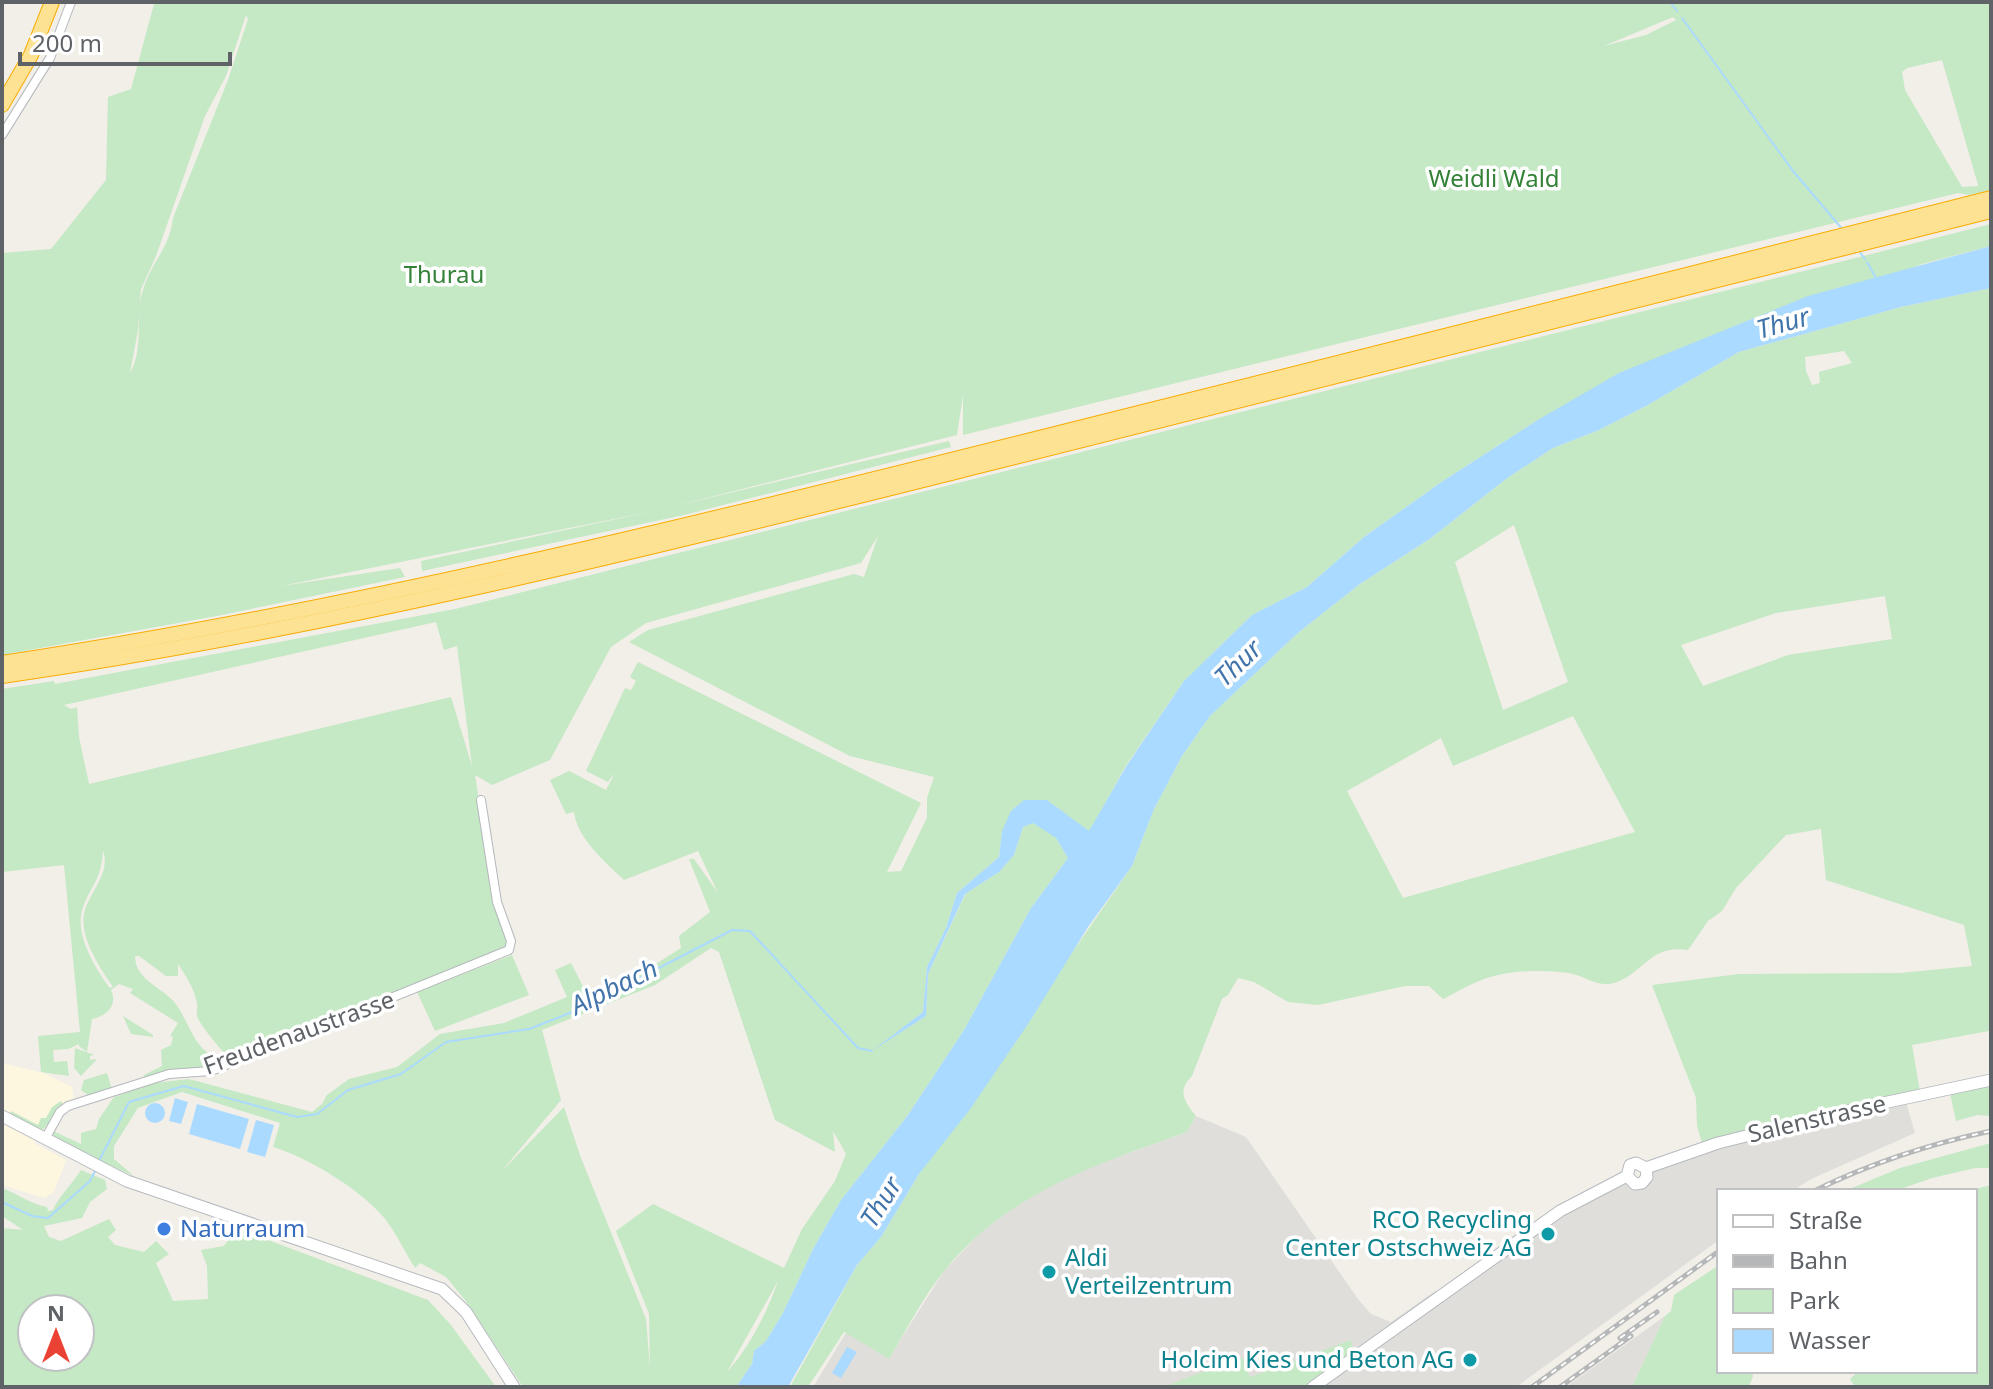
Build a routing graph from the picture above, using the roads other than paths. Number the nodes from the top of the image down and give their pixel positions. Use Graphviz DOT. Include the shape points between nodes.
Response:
graph roads {
  1 [pos="52,2"];
  2 [pos="71,2"];
  3 [pos="2,105"];
  4 [pos="2,135"];
  5 [pos="1991,198"];
  6 [pos="1991,211"];
  7 [pos="1849,241"];
  8 [pos="2,663"];
  9 [pos="2,676"];
  10 [pos="481,800"];
  11 [pos="1991,1080"];
  12 [pos="2,1116"];
  13 [pos="45,1139"];
  14 [pos="514,1387"];
  15 [pos="1313,1387"];
  1 -- 3 [label="highway" via="26,66"];
  2 -- 4 [label="street" via="50,58"];
  5 -- 7 [label="highway"];
  6 -- 7 [label="highway"];
  7 -- 8 [label="highway" via="557,556 272,618"];
  7 -- 9 [label="highway" via="568,567 260,633"];
  10 -- 13 [label="street, Freudenaustrasse" via="509,950 223,1067 169,1074 68,1106"];
  11 -- 15 [label="street, Salenstrasse" via="1718,1143 1646,1168 1642,1183 1627,1176 1560,1211"];
  12 -- 13 [label="street"];
  13 -- 14 [label="street" via="127,1181 442,1289 459,1304"];
}
